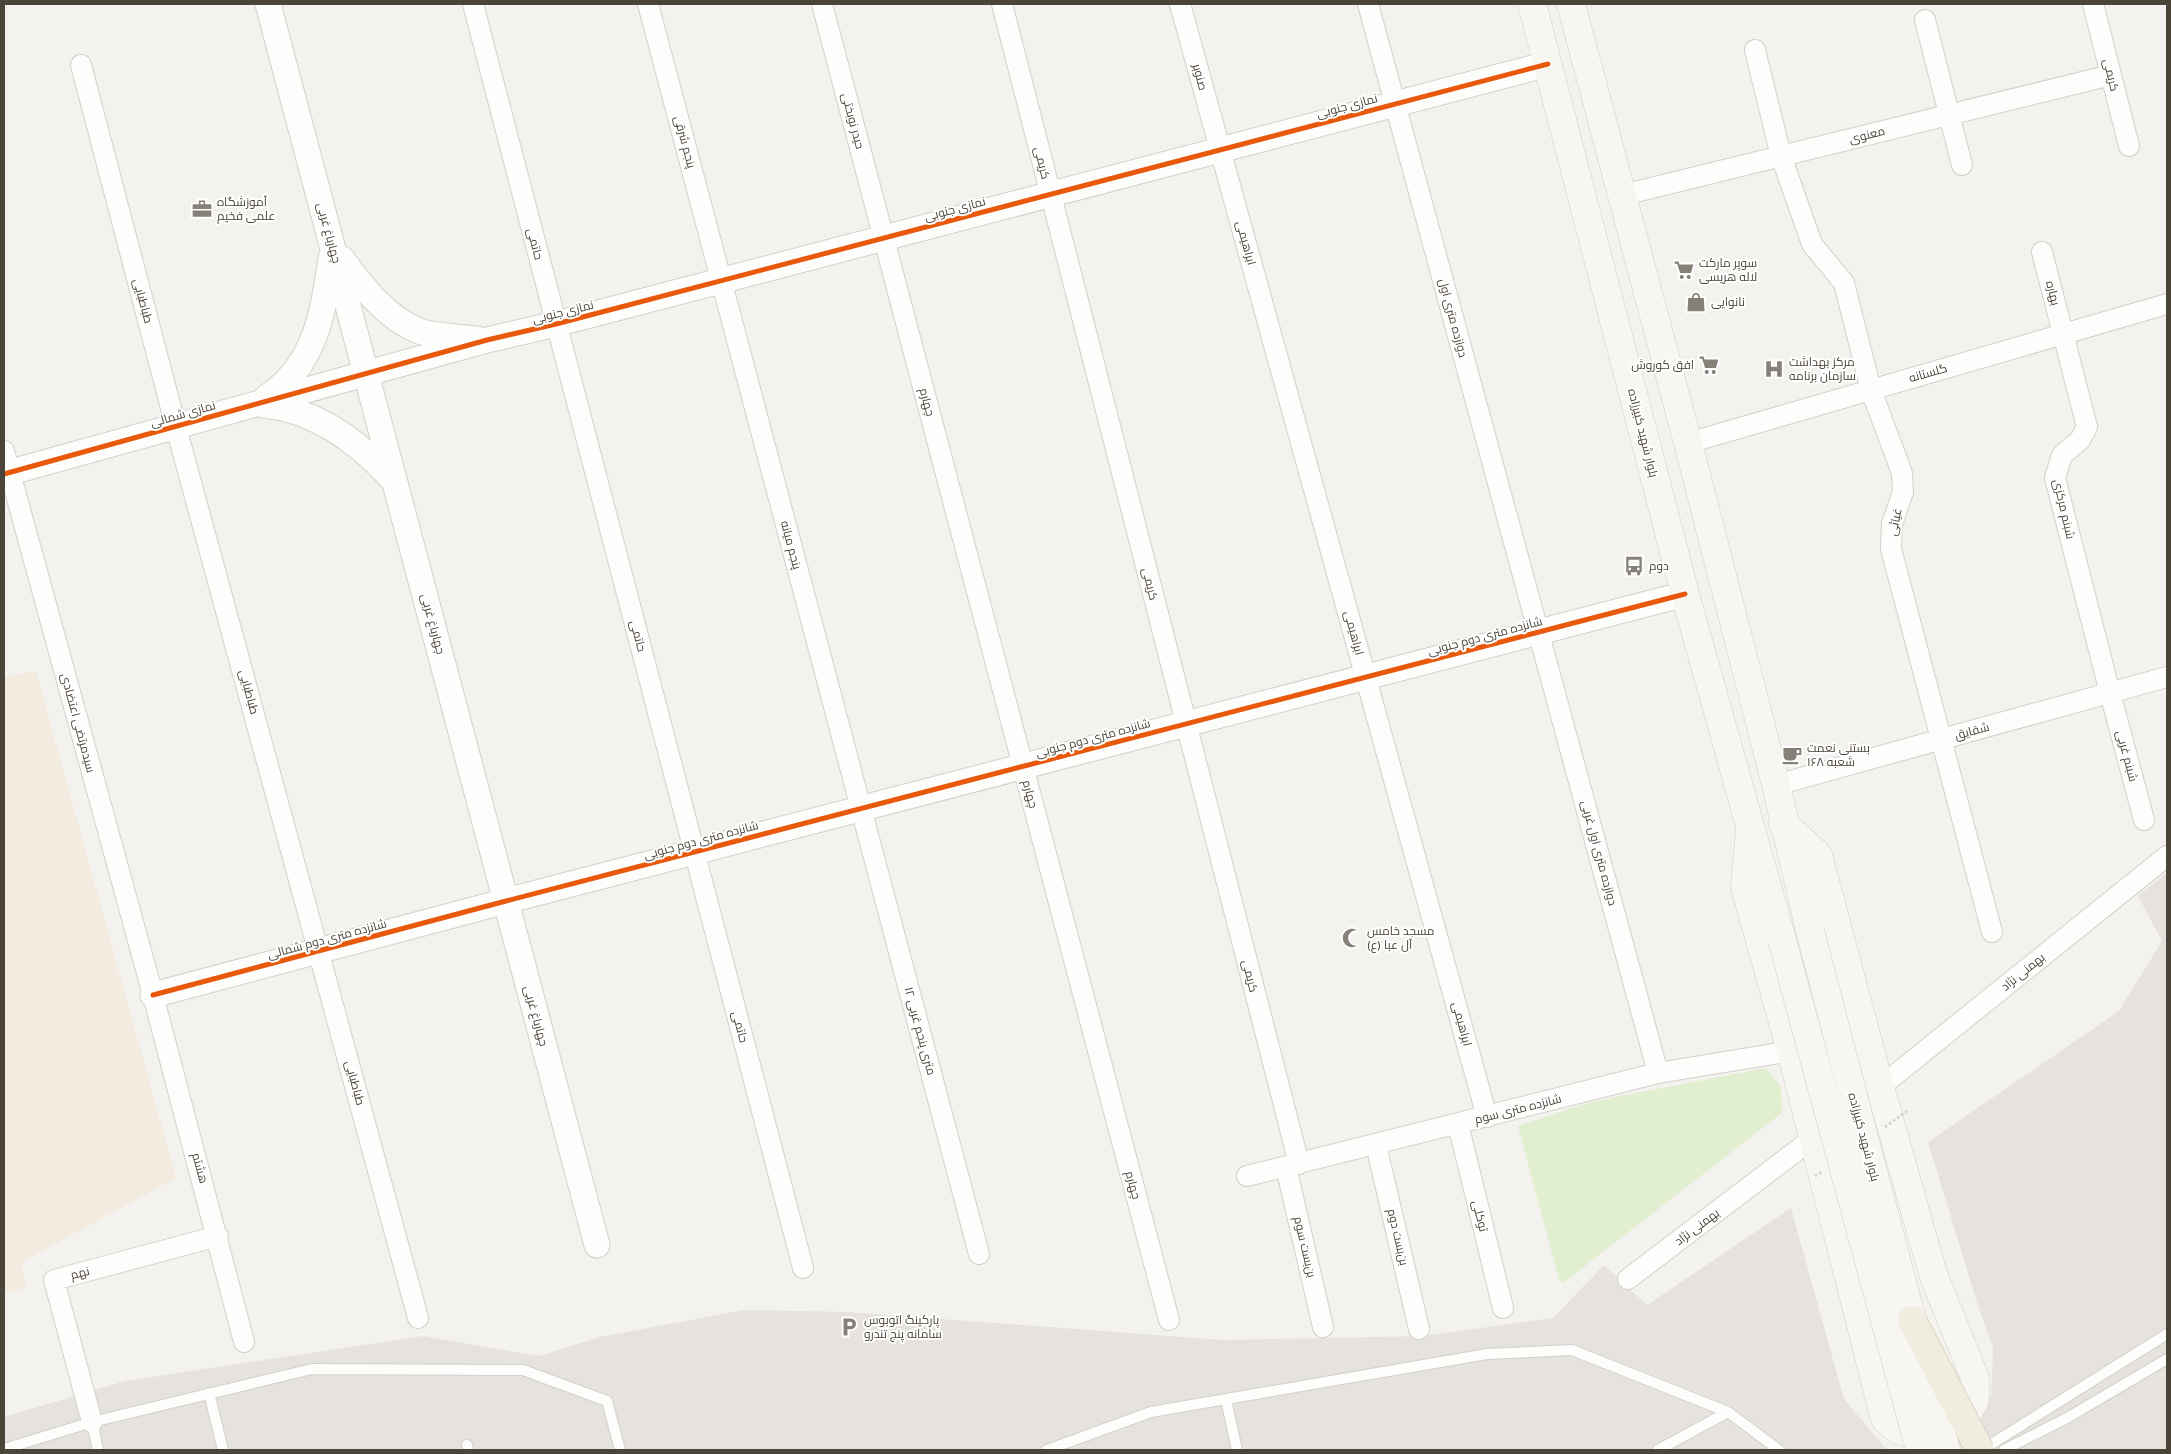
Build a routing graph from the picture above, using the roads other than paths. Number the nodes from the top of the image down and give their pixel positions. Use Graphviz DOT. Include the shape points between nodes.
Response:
graph roads {
  1 [pos="268,4"];
  2 [pos="473,4"];
  3 [pos="648,4"];
  4 [pos="822,4"];
  5 [pos="1002,4"];
  6 [pos="1180,4"];
  7 [pos="1368,4"];
  8 [pos="1532,4"];
  9 [pos="1571,4"];
  10 [pos="2093,4"];
  11 [pos="1925,20"];
  12 [pos="1755,50"];
  13 [pos="81,64"];
  14 [pos="1548,64"];
  15 [pos="2110,75"];
  16 [pos="1395,104"];
  17 [pos="1950,114"];
  18 [pos="2128,146"];
  19 [pos="1221,150"];
  20 [pos="1780,156"];
  21 [pos="1962,165"];
  22 [pos="1050,195"];
  23 [pos="1623,195"];
  24 [pos="884,238"];
  25 [pos="332,247"];
  26 [pos="2042,252"];
  27 [pos="721,281"];
  28 [pos="2167,304"];
  29 [pos="556,324"];
  30 [pos="2063,334"];
  31 [pos="488,340"];
  32 [pos="367,374"];
  33 [pos="1871,390"];
  34 [pos="256,404"];
  35 [pos="176,427"];
  36 [pos="1688,443"];
  37 [pos="6,466"];
  38 [pos="396,482"];
  39 [pos="1684,594"];
  40 [pos="1538,632"];
  41 [pos="1366,677"];
  42 [pos="2167,677"];
  43 [pos="2110,693"];
  44 [pos="1186,724"];
  45 [pos="1941,740"];
  46 [pos="1023,766"];
  47 [pos="1776,786"];
  48 [pos="861,808"];
  49 [pos="2144,820"];
  50 [pos="1783,823"];
  51 [pos="1750,831"];
  52 [pos="694,852"];
  53 [pos="2167,856"];
  54 [pos="506,901"];
  55 [pos="1992,932"];
  56 [pos="319,952"];
  57 [pos="153,995"];
  58 [pos="1791,1051"];
  59 [pos="1658,1073"];
  60 [pos="1880,1087"];
  61 [pos="1487,1117"];
  62 [pos="1458,1124"];
  63 [pos="1812,1139"];
  64 [pos="1376,1145"];
  65 [pos="1292,1166"];
  66 [pos="1247,1176"];
  67 [pos="218,1236"];
  68 [pos="597,1245"];
  69 [pos="979,1254"];
  70 [pos="803,1268"];
  71 [pos="1628,1279"];
  72 [pos="1503,1308"];
  73 [pos="418,1318"];
  74 [pos="1169,1320"];
  75 [pos="1912,1320"];
  76 [pos="1323,1327"];
  77 [pos="1420,1329"];
  78 [pos="2167,1334"];
  79 [pos="244,1342"];
  80 [pos="2167,1359"];
  81 [pos="209,1393"];
  82 [pos="1226,1399"];
  83 [pos="1728,1412"];
  84 [pos="92,1422"];
  85 [pos="4,1448"];
  86 [pos="98,1450"];
  87 [pos="223,1450"];
  88 [pos="620,1450"];
  89 [pos="1047,1450"];
  90 [pos="1238,1450"];
  91 [pos="1658,1450"];
  92 [pos="1779,1450"];
  93 [pos="1920,1450"];
  94 [pos="1946,1450"];
  95 [pos="1981,1450"];
  96 [pos="2004,1450"];
  1 -- 25 [label="street, چهارباغ غربی"];
  2 -- 29 [label="street, حاتمی"];
  3 -- 27 [label="street, پنجم شرقی"];
  4 -- 24 [label="street, حیدر نوبختی"];
  5 -- 22 [label="street, کریمی"];
  6 -- 19 [label="street, صنوبر"];
  7 -- 16 [label="street, دوازده متری اول"];
  8 -- 14 [label="main road, بلوار شهید کبیرزاده"];
  9 -- 23 [label="main road, بلوار شهید کبیرزاده"];
  10 -- 15 [label="street, کریمی"];
  11 -- 17 [label="street"];
  12 -- 20 [label="street, غیاثی"];
  13 -- 35 [label="street, طباطبایی"];
  14 -- 16 [label="street, نمازی جنوبی"];
  14 -- 39 [label="main road, بلوار شهید کبیرزاده"];
  15 -- 17 [label="street, معنوی"];
  15 -- 18 [label="street, کریمی"];
  16 -- 19 [label="street, نمازی جنوبی"];
  16 -- 40 [label="street, دوازده متری اول"];
  17 -- 20 [label="street, معنوی"];
  17 -- 21 [label="street"];
  19 -- 22 [label="street, نمازی جنوبی"];
  19 -- 41 [label="street, ابراهیمی"];
  20 -- 23 [label="street, معنوی"];
  20 -- 33 [label="street, غیاثی" via="1812,244 1844,282"];
  22 -- 24 [label="street, نمازی جنوبی"];
  22 -- 44 [label="street, کریمی"];
  23 -- 36 [label="main road, بلوار شهید کبیرزاده"];
  24 -- 27 [label="street, نمازی جنوبی"];
  24 -- 46 [label="street, چهارم"];
  25 -- 31 [label="street" via="363,288 391,314 420,332"];
  25 -- 32 [label="street, چهارباغ غربی"];
  25 -- 34 [label="street" via="327,290 306,354 295,374"];
  26 -- 30 [label="street, بهاره"];
  27 -- 29 [label="street, نمازی جنوبی"];
  27 -- 48 [label="street, پنجم میانه"];
  28 -- 30 [label="street, گلستانه"];
  29 -- 31 [label="street, نمازی جنوبی"];
  29 -- 52 [label="street, حاتمی"];
  30 -- 33 [label="street, گلستانه"];
  30 -- 43 [label="street, شبنم مرکزی" via="2086,427 2080,440 2062,455 2055,478"];
  31 -- 32 [label="street, نمازی جنوبی"];
  32 -- 34 [label="street, نمازی شمالی"];
  32 -- 38 [label="street, چهارباغ غربی"];
  33 -- 36 [label="street, گلستانه"];
  33 -- 45 [label="street, غیاثی" via="1902,473 1903,492 1892,524 1891,549"];
  34 -- 35 [label="street, نمازی شمالی"];
  34 -- 38 [label="street" via="280,406 303,413 330,427 377,462"];
  35 -- 37 [label="street, نمازی شمالی"];
  35 -- 56 [label="street, طباطبایی"];
  36 -- 47 [label="main road, بلوار شهید کبیرزاده"];
  37 -- 57 [label="street, سیدمرتضی اعتضادی"];
  38 -- 54 [label="street, چهارباغ غربی"];
  39 -- 40 [label="street, شانزده متری دوم جنوبی"];
  39 -- 51 [label="main road, بلوار شهید کبیرزاده"];
  40 -- 41 [label="street, شانزده متری دوم جنوبی"];
  40 -- 59 [label="street, دوازده متری اول غربی"];
  41 -- 44 [label="street, شانزده متری دوم جنوبی"];
  41 -- 61 [label="street, ابراهیمی"];
  42 -- 43 [label="street, شقایق"];
  43 -- 45 [label="street, شقایق"];
  43 -- 49 [label="street, شبنم غربی"];
  44 -- 46 [label="street, شانزده متری دوم جنوبی"];
  44 -- 65 [label="street, کریمی"];
  45 -- 47 [label="street, شقایق"];
  45 -- 55 [label="street, غیاثی"];
  46 -- 48 [label="street, شانزده متری دوم جنوبی"];
  46 -- 74 [label="street, چهارم"];
  47 -- 50 [label="main road, بلوار شهید کبیرزاده"];
  48 -- 52 [label="street, شانزده متری دوم جنوبی"];
  48 -- 69 [label="street, ۱۲ متری پنجم غربی"];
  50 -- 60 [label="main road" via="1818,855"];
  50 -- 75 [label="main road, بلوار شهید کبیرزاده, bridge"];
  51 -- 58 [label="main road, بلوار شهید کبیرزاده" via="1746,887"];
  51 -- 93 [label="main road, بلوار شهید کبیرزاده, bridge"];
  52 -- 54 [label="street, شانزده متری دوم جنوبی"];
  52 -- 70 [label="street, حاتمی"];
  53 -- 60 [label="street, بهمنی نژاد"];
  54 -- 56 [label="street, شانزده متری دوم شمالی"];
  54 -- 68 [label="street, چهارباغ غربی"];
  56 -- 57 [label="street, شانزده متری دوم شمالی"];
  56 -- 73 [label="street, طباطبایی"];
  57 -- 67 [label="street, هشتم"];
  58 -- 59 [label="street, شانزده متری سوم"];
  58 -- 63 [label="main road, بلوار شهید کبیرزاده"];
  59 -- 61 [label="street, شانزده متری سوم"];
  60 -- 63 [label="main road, بلوار شهید کبیرزاده" via="1933,1274 1975,1378 1975,1400 1966,1416 1952,1428 1935,1435 1916,1436 1898,1430 1885,1419"];
  61 -- 62 [label="street, شانزده متری سوم"];
  62 -- 64 [label="street, شانزده متری سوم"];
  62 -- 72 [label="street, توکلی"];
  63 -- 71 [label="street, بهمنی نژاد"];
  64 -- 65 [label="street, شانزده متری سوم"];
  64 -- 77 [label="street, بن‌بست دوم"];
  65 -- 66 [label="street, شانزده متری سوم"];
  65 -- 76 [label="street, بن‌بست سوم"];
  67 -- 79 [label="street, هشتم"];
  67 -- 84 [label="street, نهم" via="54,1280"];
  75 -- 94 [label="main road, بلوار شهید کبیرزاده, bridge"];
  75 -- 95 [label="highway, bridge"];
  78 -- 95 [label="lane"];
  80 -- 96 [label="lane" via="2067,1418"];
  81 -- 84 [label="lane"];
  81 -- 87 [label="lane"];
  81 -- 88 [label="lane" via="312,1369 523,1370 607,1401"];
  82 -- 83 [label="lane" via="1486,1354 1572,1350"];
  82 -- 89 [label="lane" via="1151,1412"];
  82 -- 90 [label="lane"];
  83 -- 91 [label="lane"];
  83 -- 92 [label="lane"];
  84 -- 85 [label="lane"];
  84 -- 86 [label="lane"];
}
